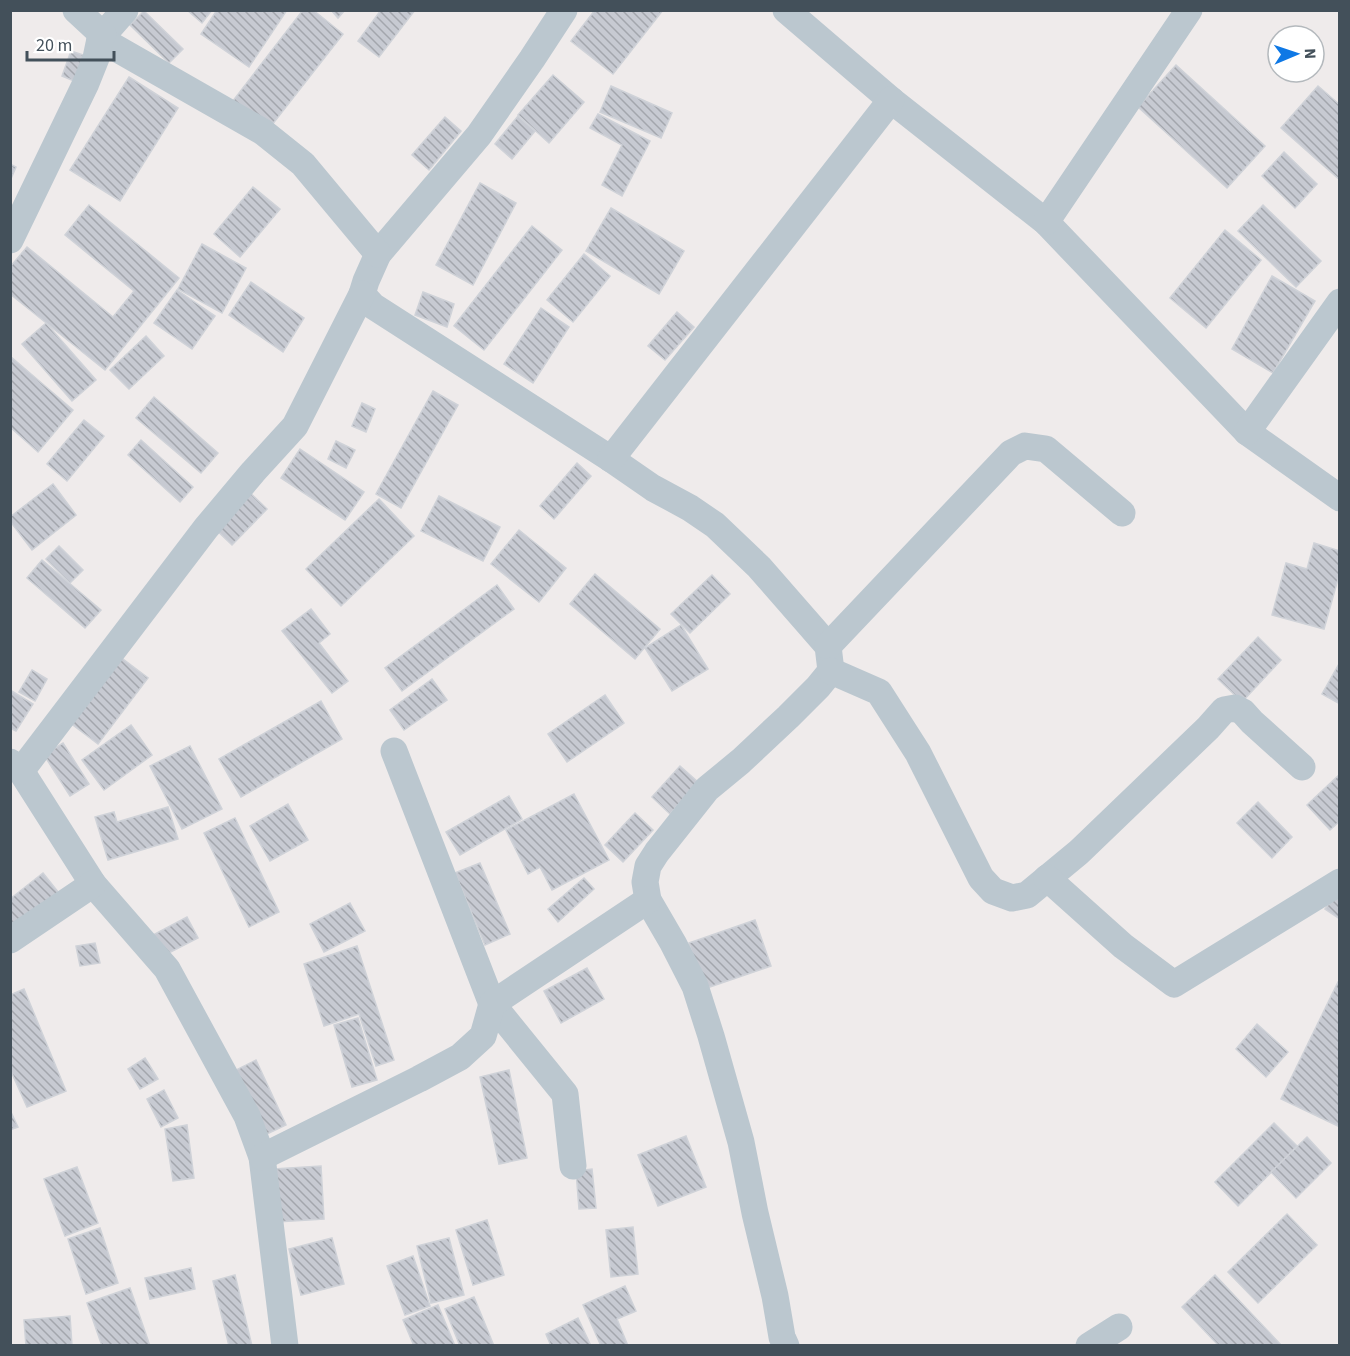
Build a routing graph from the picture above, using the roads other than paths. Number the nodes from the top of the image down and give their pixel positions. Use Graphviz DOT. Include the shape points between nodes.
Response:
graph roads {
  1 [pos="76,10"];
  2 [pos="125,10"];
  3 [pos="564,10"];
  4 [pos="1189,10"];
  5 [pos="800,15"];
  6 [pos="101,37"];
  7 [pos="891,100"];
  8 [pos="1046,222"];
  9 [pos="10,240"];
  10 [pos="378,254"];
  11 [pos="362,294"];
  12 [pos="1340,302"];
  13 [pos="1247,432"];
  14 [pos="611,459"];
  15 [pos="1340,498"];
  16 [pos="1122,513"];
  17 [pos="829,658"];
  18 [pos="394,751"];
  19 [pos="16,766"];
  20 [pos="1302,767"];
  21 [pos="1047,878"];
  22 [pos="1340,882"];
  23 [pos="93,884"];
  24 [pos="648,900"];
  25 [pos="10,940"];
  26 [pos="492,1004"];
  27 [pos="262,1157"];
  28 [pos="573,1166"];
  29 [pos="1119,1327"];
  30 [pos="285,1346"];
  31 [pos="786,1346"];
  32 [pos="1089,1346"];
  1 -- 6 [label="street"];
  2 -- 6 [label="street"];
  3 -- 10 [label="street" via="479,135"];
  4 -- 8 [label="street"];
  5 -- 7 [label="street"];
  6 -- 9 [label="street" via="86,83"];
  6 -- 10 [label="street" via="263,132 303,164"];
  7 -- 8 [label="street"];
  7 -- 14 [label="street"];
  8 -- 13 [label="street"];
  10 -- 11 [label="street"];
  11 -- 14 [label="street" via="373,306"];
  11 -- 19 [label="street" via="295,426 206,528"];
  12 -- 13 [label="street"];
  13 -- 15 [label="street"];
  14 -- 17 [label="street" via="715,525 759,567"];
  16 -- 17 [label="street" via="1046,449 1025,446 1011,453"];
  17 -- 21 [label="street" via="879,692 918,753 981,878 993,891 1012,898 1027,895"];
  17 -- 24 [label="street" via="818,687 707,789 657,852 648,866"];
  18 -- 26 [label="street"];
  19 -- 23 [label="street"];
  20 -- 21 [label="street" via="1243,712 1235,708 1224,710 1079,852"];
  21 -- 22 [label="street" via="1123,946 1174,984"];
  23 -- 25 [label="street"];
  23 -- 27 [label="street" via="167,969 247,1116"];
  24 -- 26 [label="street"];
  24 -- 31 [label="street" via="695,986 711,1036 741,1142"];
  26 -- 27 [label="street" via="483,1036 460,1057"];
  26 -- 28 [label="street" via="565,1094"];
  27 -- 30 [label="street"];
  29 -- 32 [label="street"];
}
